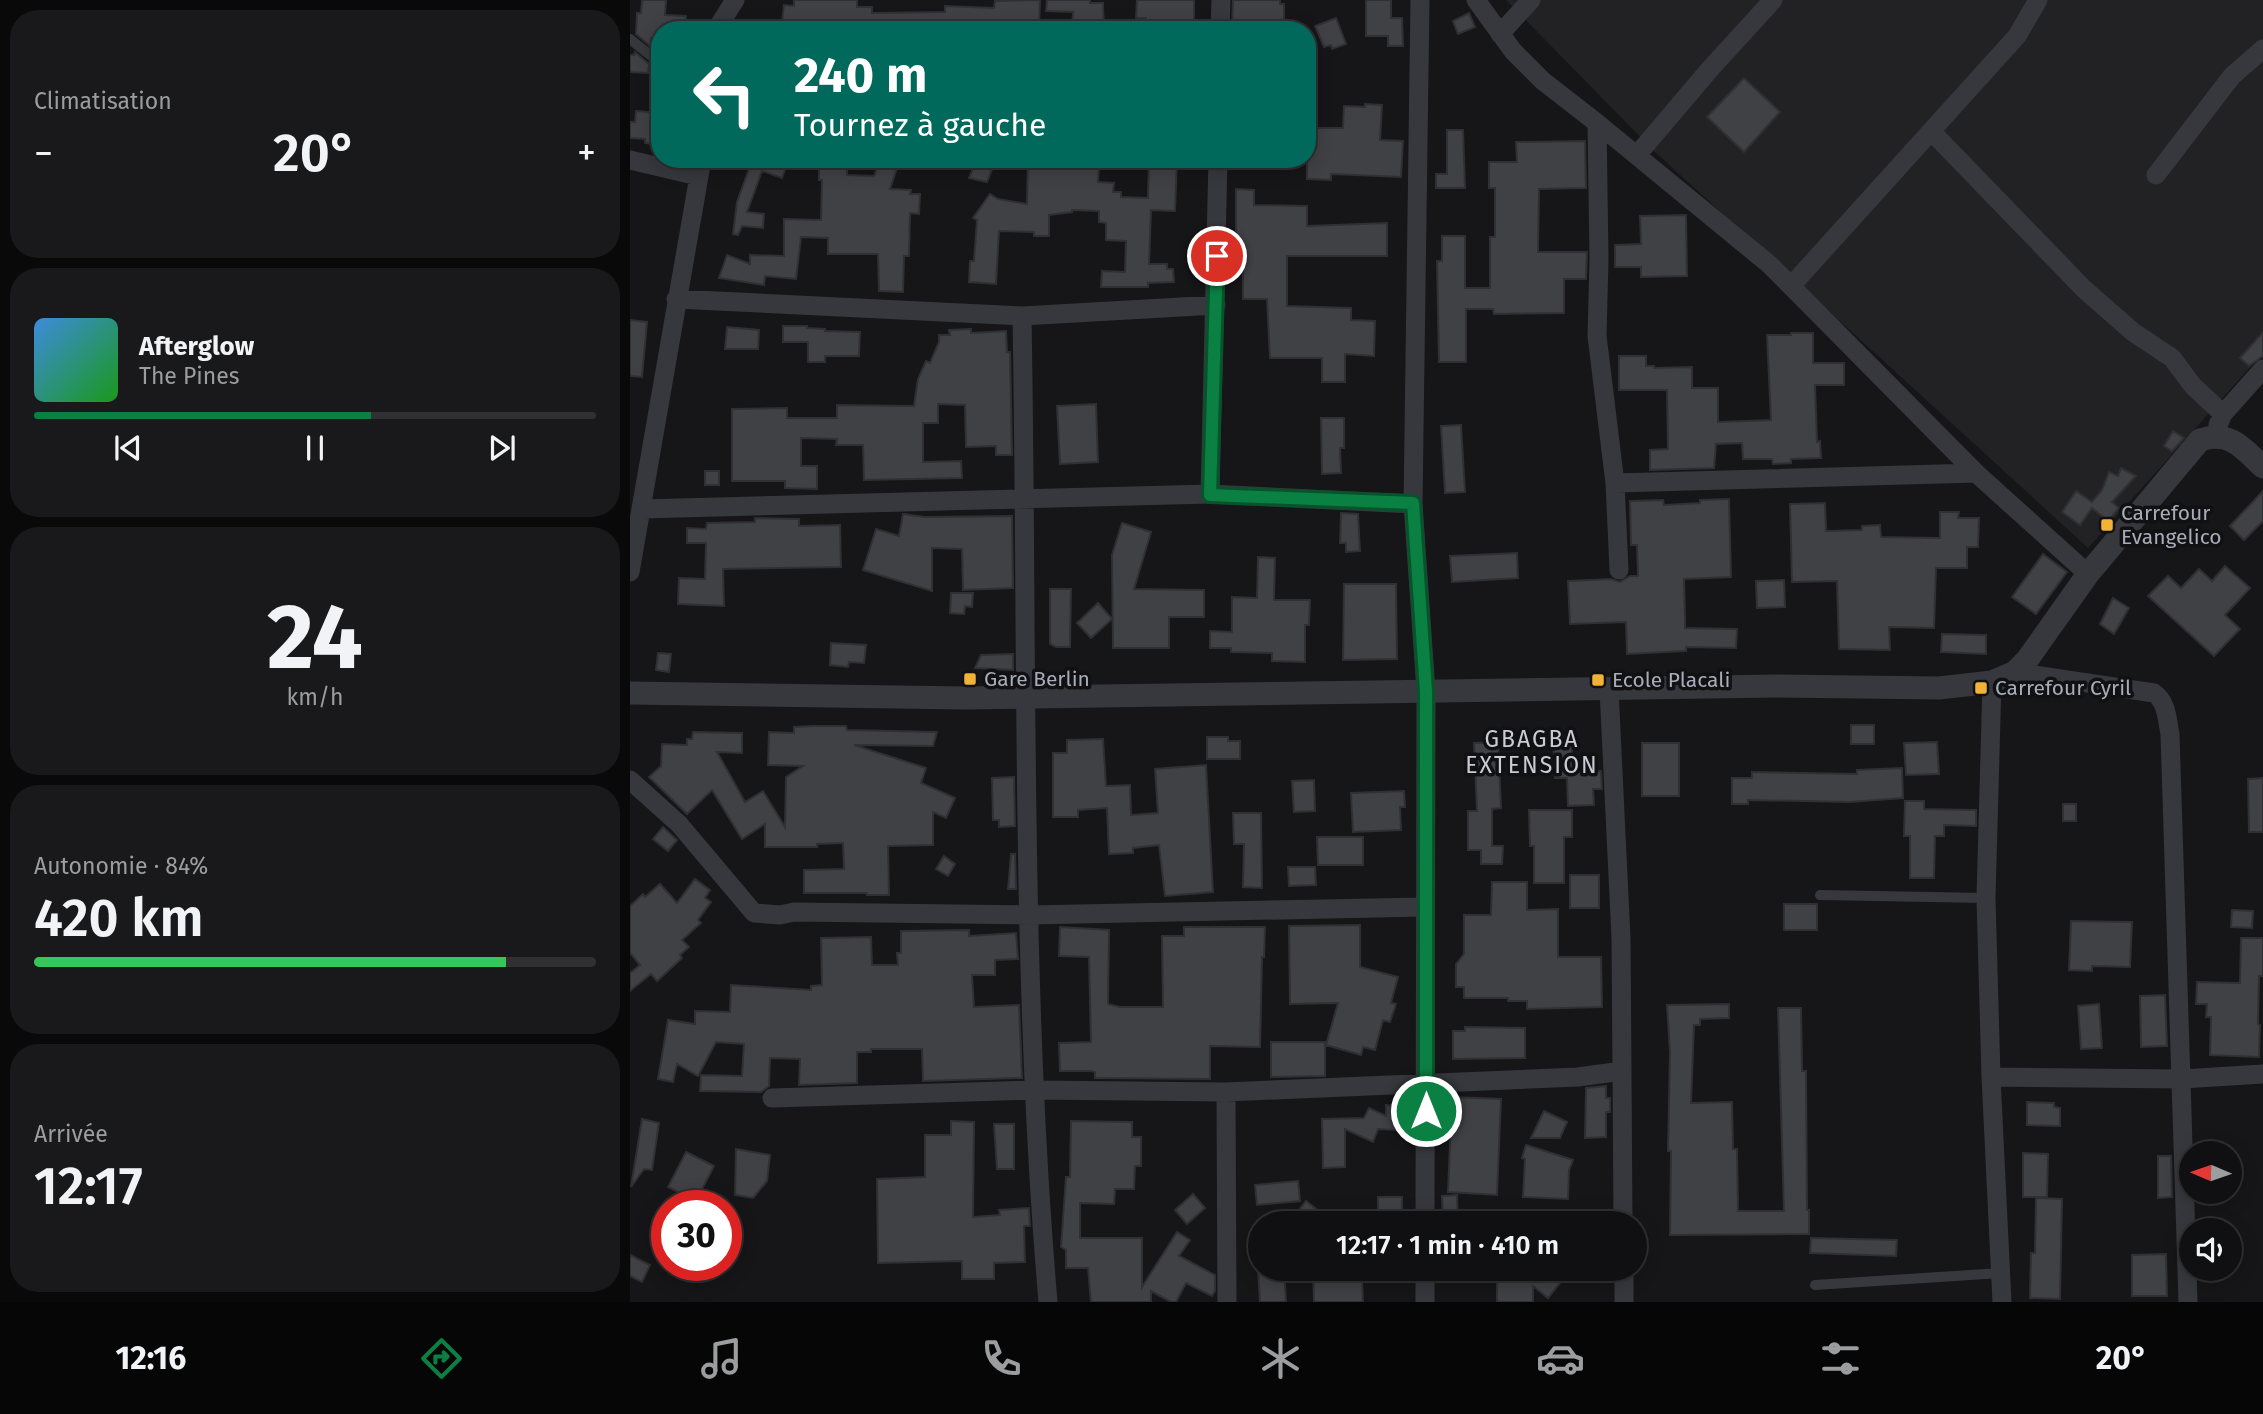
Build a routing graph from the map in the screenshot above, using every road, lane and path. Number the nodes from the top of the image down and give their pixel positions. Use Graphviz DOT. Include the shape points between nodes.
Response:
graph roads {
  1 [pos="719,0"];
  2 [pos="735,0"];
  3 [pos="1221,0"];
  4 [pos="1420,0"];
  5 [pos="1476,0"];
  6 [pos="1531,0"];
  7 [pos="1773,0"];
  8 [pos="2039,1"];
  9 [pos="716,21"];
  10 [pos="721,21"];
  11 [pos="1220,21"];
  12 [pos="1500,34"];
  13 [pos="630,39"];
  14 [pos="2263,49"];
  15 [pos="651,56"];
  16 [pos="1597,123"];
  17 [pos="1931,131"];
  18 [pos="1637,155"];
  19 [pos="630,160"];
  20 [pos="651,162"];
  21 [pos="700,168"];
  22 [pos="1218,168"];
  23 [pos="2156,175"];
  24 [pos="1791,286"];
  25 [pos="677,299"];
  26 [pos="1216,305"];
  27 [pos="1022,316"];
  28 [pos="2263,369"];
  29 [pos="2223,414"];
  30 [pos="2214,436"];
  31 [pos="2263,467"];
  32 [pos="1976,473"];
  33 [pos="1615,483"];
  34 [pos="1210,495"];
  35 [pos="1026,498"];
  36 [pos="1413,503"];
  37 [pos="641,509"];
  38 [pos="1619,570"];
  39 [pos="630,572"];
  40 [pos="2088,574"];
  41 [pos="2015,672"];
  42 [pos="1992,682"];
  43 [pos="1609,689"];
  44 [pos="1426,691"];
  45 [pos="630,693"];
  46 [pos="1025,698"];
  47 [pos="630,780"];
  48 [pos="1820,895"];
  49 [pos="1986,898"];
  50 [pos="1424,907"];
  51 [pos="1030,915"];
  52 [pos="1622,1071"];
  53 [pos="2263,1074"];
  54 [pos="1991,1077"];
  55 [pos="2182,1079"];
  56 [pos="1426,1083"];
  57 [pos="1035,1090"];
  58 [pos="1226,1092"];
  59 [pos="772,1098"];
  60 [pos="1425,1211"];
  61 [pos="1623,1211"];
  62 [pos="2001,1273"];
  63 [pos="1425,1281"];
  64 [pos="1624,1281"];
  65 [pos="1815,1285"];
  66 [pos="1048,1302"];
  67 [pos="1227,1302"];
  68 [pos="1426,1302"];
  69 [pos="1624,1302"];
  70 [pos="2002,1302"];
  71 [pos="2188,1302"];
  1 -- 9 [label="street"];
  2 -- 10 [label="street"];
  3 -- 11 [label="street"];
  4 -- 36 [label="street"];
  5 -- 12 [label="street"];
  6 -- 12 [label="street"];
  7 -- 18 [label="street"];
  8 -- 17 [label="street" via="2017,36"];
  12 -- 16 [label="street" via="1543,81"];
  13 -- 15 [label="lane"];
  14 -- 23 [label="street" via="2232,76"];
  16 -- 18 [label="street"];
  16 -- 33 [label="street" via="1597,336"];
  17 -- 24 [label="street"];
  17 -- 29 [label="street" via="2084,289 2133,332 2172,358"];
  18 -- 24 [label="street"];
  19 -- 20 [label="street"];
  21 -- 25 [label="street"];
  22 -- 26 [label="street"];
  24 -- 32 [label="street"];
  25 -- 27 [label="street"];
  25 -- 37 [label="street"];
  26 -- 27 [label="street"];
  26 -- 34 [label="street"];
  27 -- 35 [label="street"];
  28 -- 29 [label="street"];
  29 -- 30 [label="street"];
  30 -- 31 [label="street" via="2232,440"];
  30 -- 40 [label="street" via="2200,440"];
  32 -- 33 [label="street"];
  32 -- 40 [label="street"];
  33 -- 38 [label="street"];
  34 -- 35 [label="street"];
  34 -- 36 [label="street"];
  35 -- 37 [label="street"];
  35 -- 46 [label="street"];
  36 -- 44 [label="street"];
  37 -- 39 [label="street"];
  40 -- 41 [label="street"];
  41 -- 42 [label="street"];
  41 -- 55 [label="street" via="2154,693 2162,699 2170,734"];
  42 -- 43 [label="street" via="1939,688"];
  42 -- 49 [label="street"];
  43 -- 44 [label="street"];
  43 -- 52 [label="street"];
  44 -- 46 [label="street"];
  44 -- 50 [label="street"];
  45 -- 46 [label="street"];
  46 -- 51 [label="street"];
  47 -- 51 [label="street" via="679,824 754,913"];
  48 -- 49 [label="lane"];
  49 -- 54 [label="street"];
  50 -- 51 [label="street"];
  50 -- 56 [label="street"];
  51 -- 57 [label="street"];
  52 -- 56 [label="street"];
  52 -- 61 [label="street"];
  53 -- 55 [label="street"];
  54 -- 55 [label="street"];
  54 -- 62 [label="street"];
  55 -- 71 [label="street"];
  56 -- 58 [label="street"];
  56 -- 60 [label="street"];
  57 -- 58 [label="street"];
  57 -- 59 [label="street"];
  57 -- 66 [label="street"];
  58 -- 67 [label="street"];
  62 -- 65 [label="lane"];
  62 -- 70 [label="street"];
  63 -- 68 [label="street"];
  64 -- 69 [label="street"];
}
